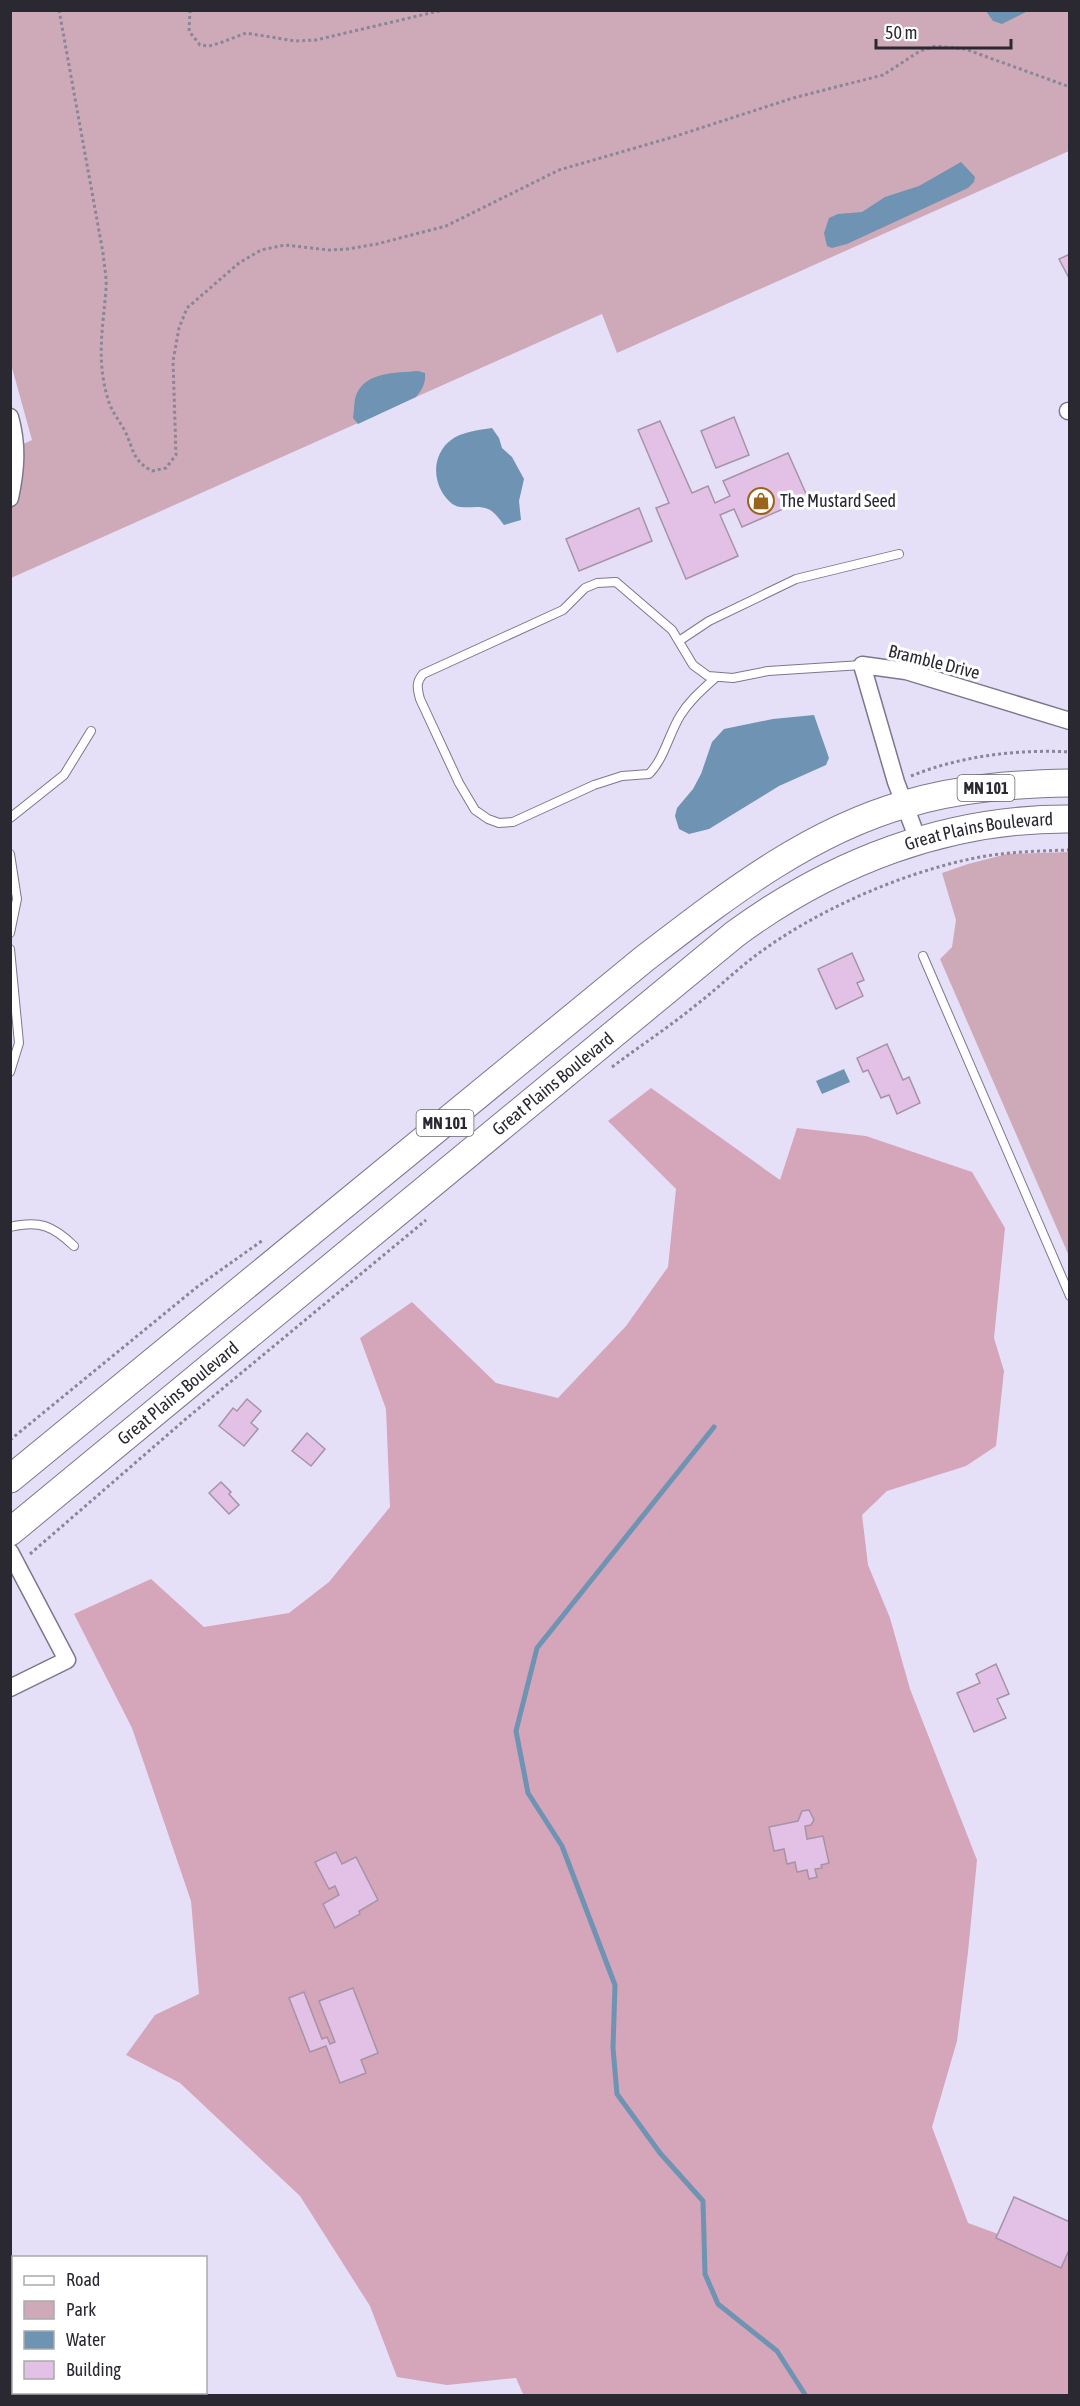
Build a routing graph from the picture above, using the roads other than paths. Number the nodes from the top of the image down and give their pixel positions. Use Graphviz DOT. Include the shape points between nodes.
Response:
graph roads {
  1 [pos="10,417"];
  2 [pos="10,498"];
  3 [pos="899,554"];
  4 [pos="679,641"];
  5 [pos="862,665"];
  6 [pos="714,678"];
  7 [pos="1070,721"];
  8 [pos="91,731"];
  9 [pos="1070,783"];
  10 [pos="904,804"];
  11 [pos="10,818"];
  12 [pos="1070,819"];
  13 [pos="918,840"];
  14 [pos="10,854"];
  15 [pos="10,933"];
  16 [pos="10,949"];
  17 [pos="922,956"];
  18 [pos="10,1072"];
  19 [pos="10,1227"];
  20 [pos="74,1246"];
  21 [pos="1070,1296"];
  22 [pos="10,1479"];
  23 [pos="10,1532"];
  24 [pos="14,1558"];
  25 [pos="10,1688"];
  1 -- 2 [label="street" via="16,438"];
  3 -- 4 [label="lane" via="796,579 709,621"];
  4 -- 6 [label="lane" via="693,665"];
  4 -- 6 [label="lane" via="672,630 616,582 597,583 585,588 563,610 423,674 417,687 464,792 475,810 499,823 513,822 594,785 622,776 649,774 680,716"];
  5 -- 6 [label="lane"];
  5 -- 7 [label="street, Bramble Drive" via="906,671"];
  5 -- 10 [label="street, Bramble Drive"];
  8 -- 11 [label="lane" via="64,775"];
  9 -- 10 [label="main road, Great Plains Boulevard / MN 101" via="1006,785"];
  10 -- 13 [label="street, Bramble Drive"];
  10 -- 22 [label="main road, Great Plains Boulevard / MN 101" via="802,848 710,908"];
  12 -- 13 [label="main road, Great Plains Boulevard / MN 101" via="1008,822"];
  13 -- 23 [label="main road, Great Plains Boulevard / MN 101" via="874,855 822,880 778,903 735,934"];
  14 -- 15 [label="lane" via="17,900"];
  16 -- 18 [label="lane" via="18,1043"];
  17 -- 21 [label="lane"];
  19 -- 20 [label="lane" via="30,1222 57,1229"];
  24 -- 25 [label="street" via="67,1660"];
}
